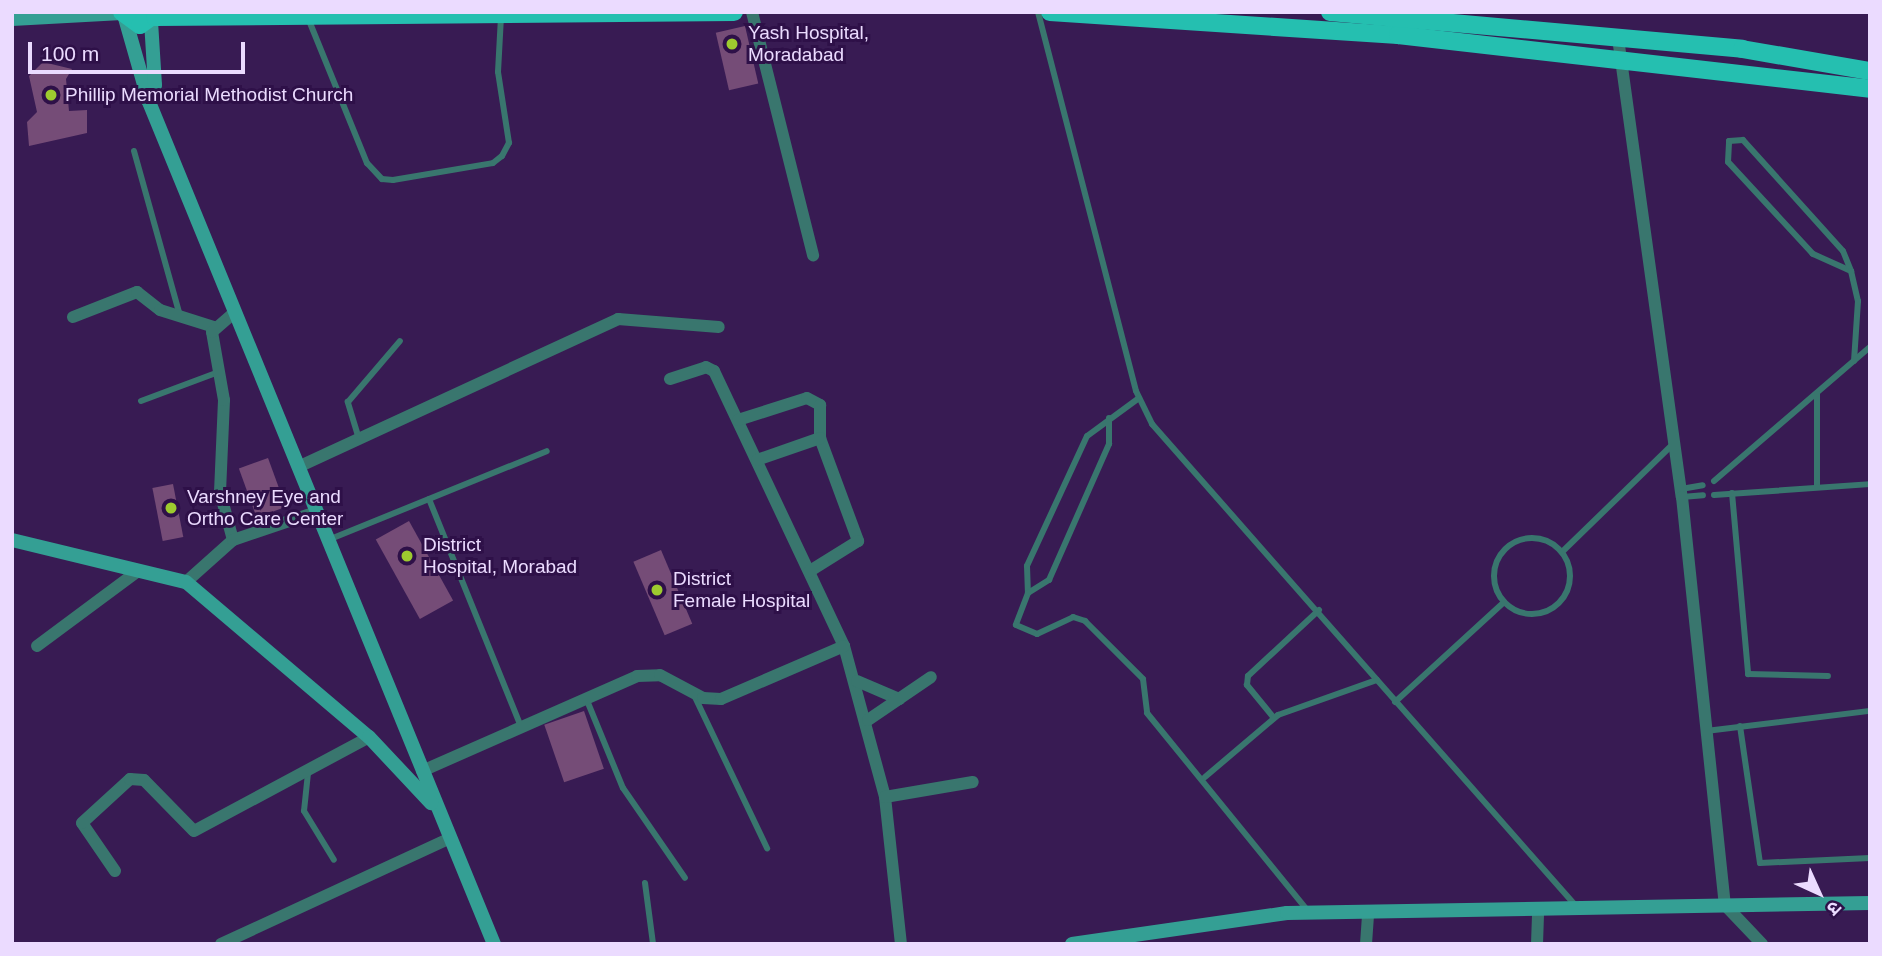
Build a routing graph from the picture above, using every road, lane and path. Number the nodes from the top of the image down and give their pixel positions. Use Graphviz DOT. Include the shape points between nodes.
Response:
graph roads {
  1 [pos="734,12"];
  2 [pos="752,12"];
  3 [pos="1038,12"];
  4 [pos="1051,12"];
  5 [pos="1330,12"];
  6 [pos="1339,13"];
  7 [pos="123,14"];
  8 [pos="501,15"];
  9 [pos="307,16"];
  10 [pos="155,17"];
  11 [pos="12,19"];
  12 [pos="1618,38"];
  13 [pos="1621,58"];
  14 [pos="1870,71"];
  15 [pos="1870,89"];
  16 [pos="149,102"];
  17 [pos="134,151"];
  18 [pos="813,255"];
  19 [pos="1851,271"];
  20 [pos="179,312"];
  21 [pos="235,312"];
  22 [pos="74,317"];
  23 [pos="214,327"];
  24 [pos="719,327"];
  25 [pos="400,341"];
  26 [pos="1870,347"];
  27 [pos="1854,361"];
  28 [pos="216,373"];
  29 [pos="670,379"];
  30 [pos="1817,394"];
  31 [pos="1139,398"];
  32 [pos="141,401"];
  33 [pos="1109,418"];
  34 [pos="738,420"];
  35 [pos="820,438"];
  36 [pos="359,439"];
  37 [pos="1674,443"];
  38 [pos="547,452"];
  39 [pos="757,460"];
  40 [pos="298,467"];
  41 [pos="1714,481"];
  42 [pos="1870,484"];
  43 [pos="1703,485"];
  44 [pos="1817,487"];
  45 [pos="1681,493"];
  46 [pos="1732,493"];
  47 [pos="1703,495"];
  48 [pos="1714,495"];
  49 [pos="429,499"];
  50 [pos="316,512"];
  51 [pos="12,540"];
  52 [pos="233,540"];
  53 [pos="328,540"];
  54 [pos="1562,552"];
  55 [pos="138,571"];
  56 [pos="810,571"];
  57 [pos="187,582"];
  58 [pos="1028,593"];
  59 [pos="1504,602"];
  60 [pos="1319,610"];
  61 [pos="37,646"];
  62 [pos="844,646"];
  63 [pos="1828,676"];
  64 [pos="931,677"];
  65 [pos="1377,680"];
  66 [pos="857,681"];
  67 [pos="694,693"];
  68 [pos="586,698"];
  69 [pos="899,699"];
  70 [pos="1395,702"];
  71 [pos="1870,710"];
  72 [pos="1273,718"];
  73 [pos="868,720"];
  74 [pos="1740,726"];
  75 [pos="521,727"];
  76 [pos="1706,731"];
  77 [pos="369,737"];
  78 [pos="422,771"];
  79 [pos="307,773"];
  80 [pos="1205,777"];
  81 [pos="973,782"];
  82 [pos="886,797"];
  83 [pos="437,809"];
  84 [pos="448,839"];
  85 [pos="767,848"];
  86 [pos="1870,858"];
  87 [pos="334,860"];
  88 [pos="115,871"];
  89 [pos="685,878"];
  90 [pos="645,883"];
  91 [pos="1870,903"];
  92 [pos="1725,905"];
  93 [pos="1578,908"];
  94 [pos="1538,909"];
  95 [pos="1310,913"];
  96 [pos="1368,914"];
  97 [pos="220,944"];
  98 [pos="494,944"];
  99 [pos="653,944"];
  100 [pos="901,944"];
  101 [pos="1072,944"];
  102 [pos="1366,944"];
  103 [pos="1537,944"];
  104 [pos="1762,944"];
  1 -- 8 [label="main road"];
  2 -- 18 [label="street"];
  3 -- 31 [label="lane"];
  4 -- 13 [label="main road" via="1398,35"];
  5 -- 6 [label="main road"];
  6 -- 12 [label="main road"];
  7 -- 10 [label="main road" via="134,24"];
  7 -- 11 [label="street"];
  7 -- 16 [label="street"];
  8 -- 9 [label="main road"];
  8 -- 9 [label="lane" via="498,72 509,144 502,156 493,163 393,180 382,179 367,163"];
  9 -- 10 [label="main road"];
  10 -- 16 [label="street" via="155,85"];
  12 -- 13 [label="street"];
  12 -- 14 [label="main road" via="1742,49"];
  13 -- 15 [label="main road"];
  13 -- 37 [label="street"];
  16 -- 21 [label="street"];
  17 -- 20 [label="lane"];
  19 -- 19 [label="lane" via="1813,254 1728,162 1728,142 1743,140 1822,223"];
  19 -- 27 [label="lane" via="1858,302"];
  20 -- 22 [label="street" via="160,310 137,292"];
  20 -- 23 [label="street"];
  21 -- 23 [label="street"];
  21 -- 40 [label="street"];
  23 -- 28 [label="street"];
  24 -- 36 [label="street" via="618,319"];
  25 -- 36 [label="lane" via="348,402"];
  26 -- 27 [label="lane"];
  27 -- 30 [label="lane"];
  28 -- 32 [label="lane"];
  28 -- 52 [label="street" via="224,400 220,492"];
  29 -- 34 [label="street" via="710,368"];
  30 -- 41 [label="lane"];
  30 -- 44 [label="lane"];
  31 -- 33 [label="lane"];
  31 -- 60 [label="lane" via="1172,452"];
  33 -- 58 [label="lane" via="1087,436 1027,566"];
  33 -- 58 [label="lane" via="1109,444 1049,580"];
  34 -- 35 [label="street" via="814,399 823,413"];
  34 -- 39 [label="street"];
  35 -- 39 [label="street"];
  35 -- 56 [label="street" via="858,541"];
  36 -- 40 [label="street"];
  37 -- 45 [label="street"];
  37 -- 54 [label="lane"];
  38 -- 49 [label="lane"];
  39 -- 56 [label="street"];
  40 -- 50 [label="street"];
  42 -- 44 [label="lane"];
  43 -- 45 [label="lane"];
  44 -- 46 [label="lane"];
  45 -- 47 [label="lane"];
  45 -- 76 [label="street"];
  46 -- 48 [label="lane"];
  46 -- 63 [label="lane" via="1748,674"];
  49 -- 53 [label="lane"];
  49 -- 75 [label="lane"];
  50 -- 52 [label="street"];
  50 -- 53 [label="street"];
  51 -- 55 [label="street"];
  52 -- 57 [label="street"];
  53 -- 78 [label="street"];
  54 -- 59 [label="lane" via="1570,580 1559,603 1538,614"];
  54 -- 59 [label="lane" via="1533,538 1509,545 1495,566"];
  55 -- 57 [label="street"];
  55 -- 61 [label="street"];
  56 -- 62 [label="street"];
  57 -- 77 [label="street"];
  58 -- 80 [label="lane" via="1016,620 1020,630 1037,634 1073,617 1085,621 1143,679 1147,713"];
  59 -- 70 [label="lane"];
  60 -- 65 [label="lane"];
  60 -- 72 [label="lane" via="1248,676 1247,685"];
  62 -- 66 [label="street"];
  62 -- 67 [label="street" via="721,699"];
  64 -- 69 [label="street"];
  65 -- 70 [label="lane"];
  65 -- 72 [label="lane"];
  66 -- 69 [label="street"];
  66 -- 73 [label="street"];
  67 -- 68 [label="street" via="650,673"];
  67 -- 85 [label="lane"];
  68 -- 75 [label="street"];
  68 -- 89 [label="lane" via="623,788"];
  69 -- 73 [label="street"];
  70 -- 93 [label="lane"];
  71 -- 74 [label="lane"];
  72 -- 80 [label="lane"];
  73 -- 82 [label="street"];
  74 -- 76 [label="lane"];
  74 -- 86 [label="lane" via="1760,863"];
  75 -- 78 [label="street"];
  76 -- 92 [label="street"];
  77 -- 79 [label="street"];
  77 -- 83 [label="street"];
  78 -- 83 [label="street"];
  79 -- 87 [label="lane" via="304,811"];
  79 -- 88 [label="street" via="194,831 144,780 130,779 82,823"];
  80 -- 95 [label="lane"];
  81 -- 82 [label="street"];
  82 -- 100 [label="street"];
  83 -- 84 [label="street"];
  84 -- 97 [label="street"];
  84 -- 98 [label="street"];
  90 -- 99 [label="lane"];
  91 -- 92 [label="street"];
  92 -- 93 [label="street"];
  92 -- 104 [label="street"];
  93 -- 94 [label="street"];
  94 -- 96 [label="street"];
  94 -- 103 [label="street"];
  95 -- 96 [label="street"];
  95 -- 101 [label="street"];
  96 -- 102 [label="street"];
}
